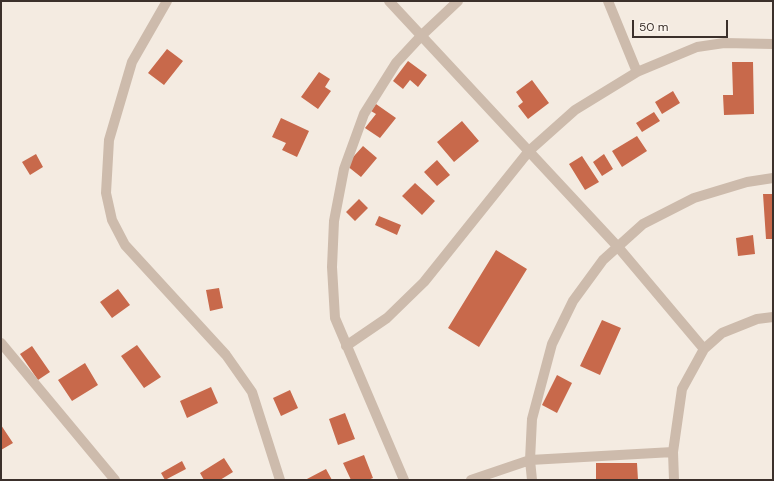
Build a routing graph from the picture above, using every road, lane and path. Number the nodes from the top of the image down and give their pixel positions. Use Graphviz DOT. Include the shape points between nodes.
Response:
graph roads {
  1 [pos="167,1"];
  2 [pos="389,1"];
  3 [pos="458,1"];
  4 [pos="608,1"];
  5 [pos="422,35"];
  6 [pos="773,44"];
  7 [pos="637,72"];
  8 [pos="529,151"];
  9 [pos="773,178"];
  10 [pos="618,247"];
  11 [pos="773,317"];
  12 [pos="1,343"];
  13 [pos="346,346"];
  14 [pos="704,349"];
  15 [pos="673,452"];
  16 [pos="530,460"];
  17 [pos="115,480"];
  18 [pos="280,480"];
  19 [pos="404,480"];
  20 [pos="472,480"];
  21 [pos="532,480"];
  22 [pos="674,480"];
  1 -- 18 [label="street" via="132,62 109,140 106,194 112,220 125,245 226,355 252,392"];
  2 -- 5 [label="street"];
  3 -- 5 [label="street"];
  4 -- 7 [label="street"];
  5 -- 8 [label="street"];
  5 -- 13 [label="street" via="396,63 364,114 344,168 334,221 332,267 335,318"];
  6 -- 7 [label="street" via="724,43 697,47"];
  7 -- 8 [label="street" via="575,110"];
  8 -- 10 [label="street"];
  8 -- 13 [label="street" via="424,282 387,318"];
  9 -- 10 [label="street" via="747,182 694,198 643,224"];
  10 -- 14 [label="street"];
  10 -- 16 [label="street" via="603,260 574,301 552,344 532,420"];
  11 -- 14 [label="street" via="757,319 722,333"];
  12 -- 17 [label="street"];
  13 -- 19 [label="street"];
  14 -- 15 [label="street" via="682,389"];
  15 -- 16 [label="street"];
  15 -- 22 [label="street"];
  16 -- 20 [label="street"];
  16 -- 21 [label="street"];
}
